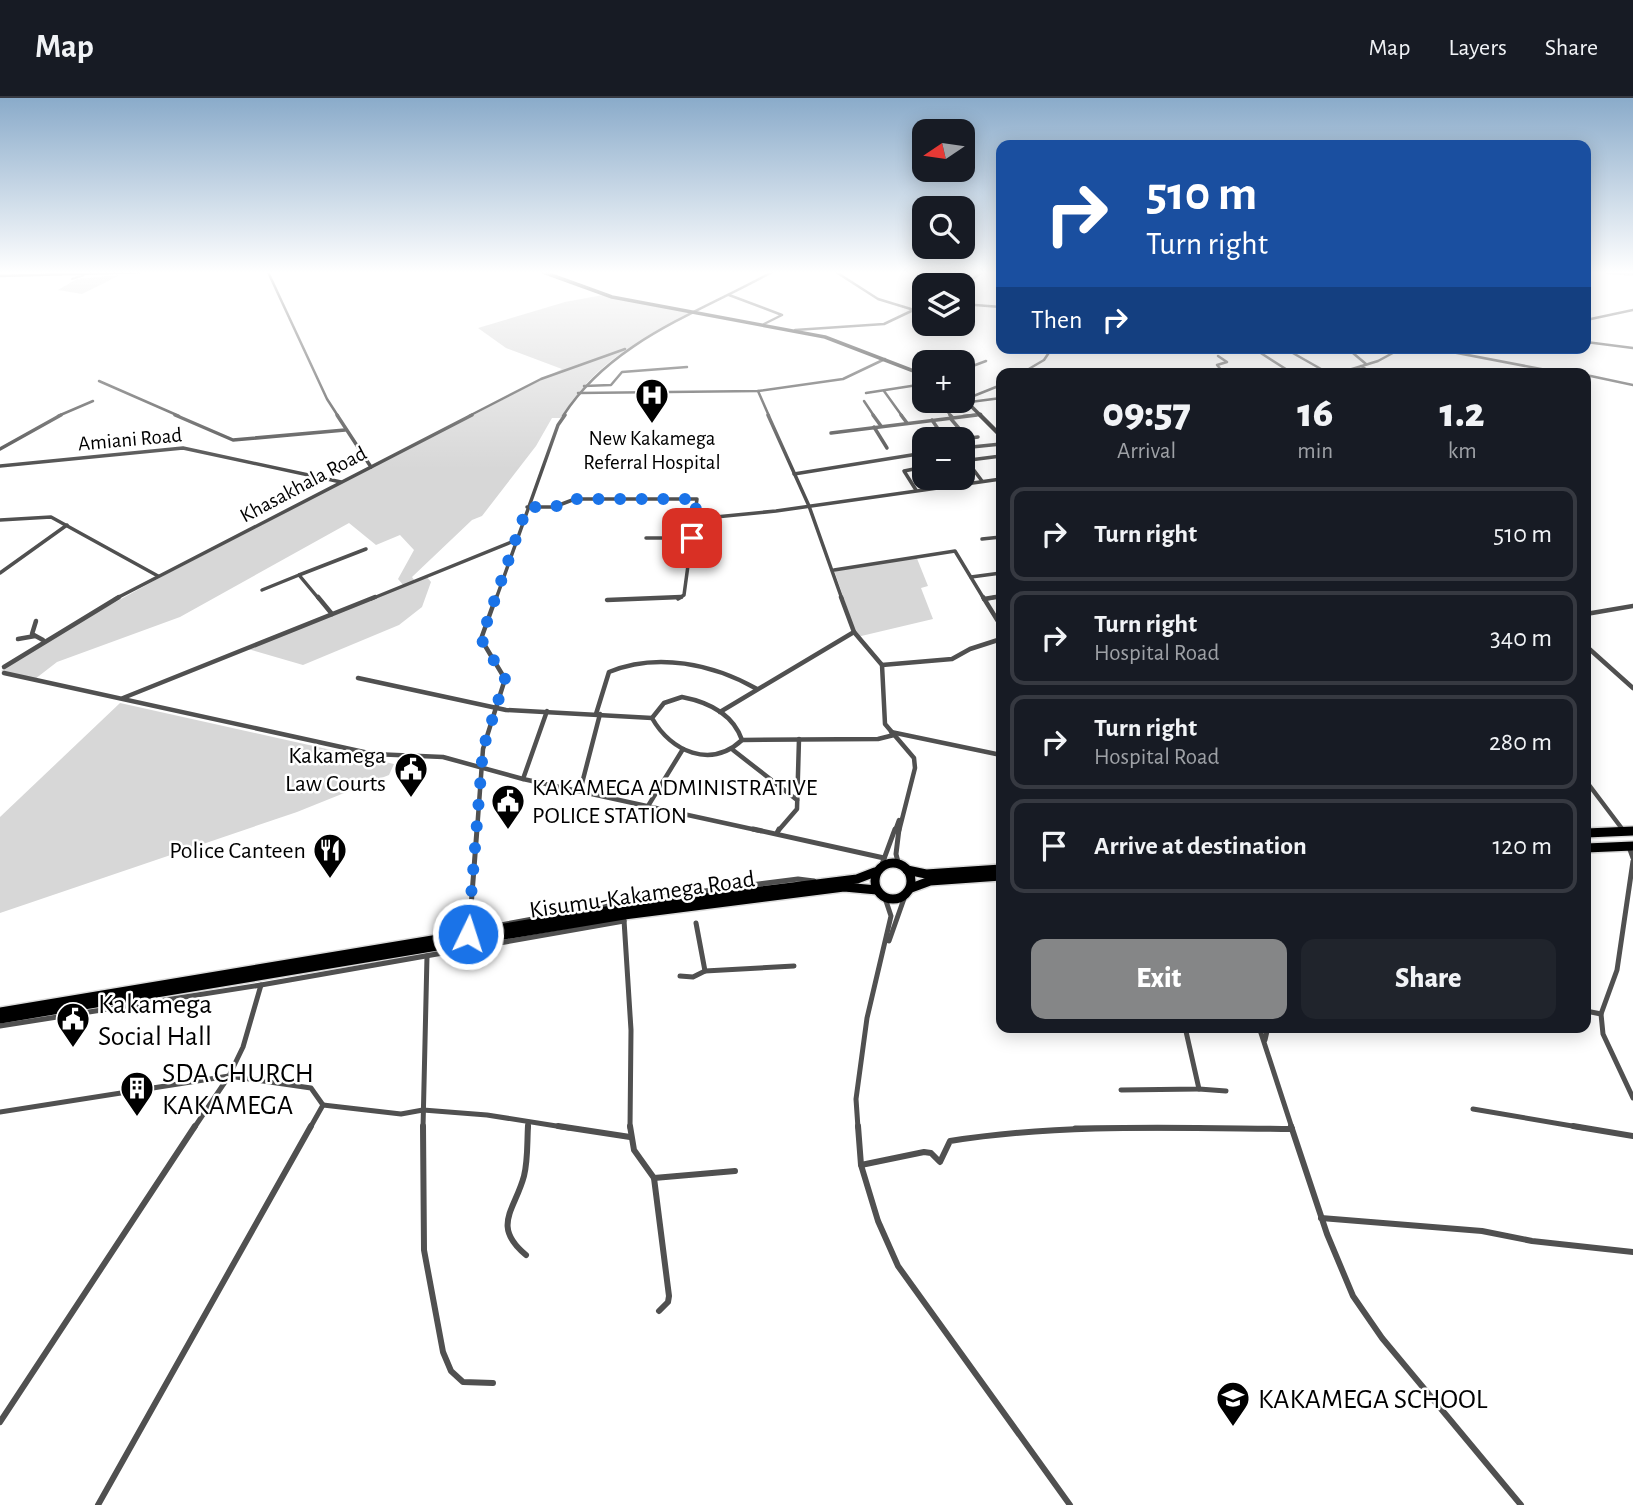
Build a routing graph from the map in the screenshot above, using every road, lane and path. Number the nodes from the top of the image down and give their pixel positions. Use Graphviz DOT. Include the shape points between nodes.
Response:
graph roads {
  1 [pos="300,338"];
  2 [pos="647,338"];
  3 [pos="819,338"];
  4 [pos="1591,343"];
  5 [pos="1633,348"];
  6 [pos="626,349"];
  7 [pos="1048,354"];
  8 [pos="1263,354"];
  9 [pos="1295,354"];
  10 [pos="1353,354"];
  11 [pos="1388,354"];
  12 [pos="1462,354"];
  13 [pos="1218,356"];
  14 [pos="885,359"];
  15 [pos="986,361"];
  16 [pos="975,365"];
  17 [pos="1363,365"];
  18 [pos="687,367"];
  19 [pos="1030,368"];
  20 [pos="1220,368"];
  21 [pos="1284,368"];
  22 [pos="1319,368"];
  23 [pos="1354,368"];
  24 [pos="1366,368"];
  25 [pos="1536,368"];
  26 [pos="912,369"];
  27 [pos="1591,377"];
  28 [pos="99,381"];
  29 [pos="912,385"];
  30 [pos="1633,385"];
  31 [pos="583,386"];
  32 [pos="996,387"];
  33 [pos="758,391"];
  34 [pos="884,391"];
  35 [pos="577,393"];
  36 [pos="866,393"];
  37 [pos="975,395"];
  38 [pos="996,398"];
  39 [pos="975,399"];
  40 [pos="93,401"];
  41 [pos="864,401"];
  42 [pos="975,407"];
  43 [pos="948,413"];
  44 [pos="982,414"];
  45 [pos="952,418"];
  46 [pos="932,420"];
  47 [pos="907,423"];
  48 [pos="881,426"];
  49 [pos="874,427"];
  50 [pos="937,427"];
  51 [pos="959,427"];
  52 [pos="996,427"];
  53 [pos="345,430"];
  54 [pos="831,433"];
  55 [pos="978,437"];
  56 [pos="975,438"];
  57 [pos="996,445"];
  58 [pos="975,447"];
  59 [pos="887,448"];
  60 [pos="0,449"];
  61 [pos="912,455"];
  62 [pos="996,457"];
  63 [pos="975,460"];
  64 [pos="366,462"];
  65 [pos="0,466"];
  66 [pos="371,467"];
  67 [pos="912,469"];
  68 [pos="975,473"];
  69 [pos="794,474"];
  70 [pos="355,475"];
  71 [pos="996,480"];
  72 [pos="982,481"];
  73 [pos="342,482"];
  74 [pos="975,482"];
  75 [pos="912,484"];
  76 [pos="916,490"];
  77 [pos="808,506"];
  78 [pos="527,507"];
  79 [pos="695,519"];
  80 [pos="0,520"];
  81 [pos="67,525"];
  82 [pos="646,538"];
  83 [pos="692,538"];
  84 [pos="996,538"];
  85 [pos="982,539"];
  86 [pos="515,541"];
  87 [pos="366,549"];
  88 [pos="834,570"];
  89 [pos="0,573"];
  90 [pos="996,574"];
  91 [pos="299,575"];
  92 [pos="159,577"];
  93 [pos="971,577"];
  94 [pos="262,590"];
  95 [pos="996,597"];
  96 [pos="984,599"];
  97 [pos="607,600"];
  98 [pos="1633,606"];
  99 [pos="1591,613"];
  100 [pos="332,614"];
  101 [pos="996,614"];
  102 [pos="36,621"];
  103 [pos="854,632"];
  104 [pos="35,636"];
  105 [pos="18,639"];
  106 [pos="44,640"];
  107 [pos="996,641"];
  108 [pos="1591,650"];
  109 [pos="882,665"];
  110 [pos="2,670"];
  111 [pos="358,678"];
  112 [pos="1630,681"];
  113 [pos="1633,688"];
  114 [pos="757,689"];
  115 [pos="123,698"];
  116 [pos="496,708"];
  117 [pos="547,711"];
  118 [pos="720,712"];
  119 [pos="598,714"];
  120 [pos="652,718"];
  121 [pos="892,734"];
  122 [pos="799,739"];
  123 [pos="742,740"];
  124 [pos="683,749"];
  125 [pos="733,750"];
  126 [pos="996,754"];
  127 [pos="481,767"];
  128 [pos="523,779"];
  129 [pos="1591,787"];
  130 [pos="580,791"];
  131 [pos="798,801"];
  132 [pos="648,806"];
  133 [pos="902,812"];
  134 [pos="1628,831"];
  135 [pos="1598,832"];
  136 [pos="1591,833"];
  137 [pos="777,834"];
  138 [pos="1631,846"];
  139 [pos="1591,848"];
  140 [pos="1611,848"];
  141 [pos="1633,860"];
  142 [pos="880,866"];
  143 [pos="903,868"];
  144 [pos="996,874"];
  145 [pos="996,874"];
  146 [pos="909,890"];
  147 [pos="880,892"];
  148 [pos="624,918"];
  149 [pos="696,923"];
  150 [pos="468,934"];
  151 [pos="883,954"];
  152 [pos="426,956"];
  153 [pos="794,966"];
  154 [pos="705,971"];
  155 [pos="680,976"];
  156 [pos="261,985"];
  157 [pos="190,989"];
  158 [pos="206,994"];
  159 [pos="0,1012"];
  160 [pos="1591,1012"];
  161 [pos="1601,1014"];
  162 [pos="0,1020"];
  163 [pos="0,1026"];
  164 [pos="1186,1033"];
  165 [pos="1261,1033"];
  166 [pos="1266,1033"];
  167 [pos="1264,1043"];
  168 [pos="229,1076"];
  169 [pos="1199,1089"];
  170 [pos="1121,1090"];
  171 [pos="1226,1091"];
  172 [pos="1633,1098"];
  173 [pos="323,1105"];
  174 [pos="1473,1109"];
  175 [pos="424,1110"];
  176 [pos="0,1112"];
  177 [pos="528,1122"];
  178 [pos="1292,1129"];
  179 [pos="1633,1136"];
  180 [pos="629,1137"];
  181 [pos="861,1165"];
  182 [pos="735,1171"];
  183 [pos="654,1178"];
  184 [pos="1321,1218"];
  185 [pos="1633,1252"];
  186 [pos="526,1255"];
  187 [pos="659,1311"];
  188 [pos="493,1383"];
  189 [pos="0,1422"];
  190 [pos="98,1505"];
  191 [pos="1070,1505"];
  192 [pos="1521,1505"];
  1 -- 53 [label="street"];
  2 -- 6 [label="street"];
  3 -- 14 [label="main road"];
  4 -- 5 [label="street"];
  6 -- 31 [label="street"];
  6 -- 66 [label="street, Khasakhala Road" via="541,379"];
  7 -- 19 [label="street"];
  8 -- 21 [label="street"];
  9 -- 22 [label="street"];
  10 -- 17 [label="street"];
  11 -- 17 [label="street"];
  12 -- 25 [label="street"];
  13 -- 20 [label="street" via="1227,362 1217,365"];
  14 -- 26 [label="main road"];
  14 -- 33 [label="street" via="843,379"];
  15 -- 16 [label="street"];
  17 -- 23 [label="street"];
  17 -- 24 [label="street"];
  18 -- 31 [label="street" via="622,372 611,385"];
  27 -- 30 [label="street"];
  28 -- 53 [label="street" via="233,440"];
  29 -- 34 [label="street"];
  31 -- 35 [label="street"];
  32 -- 37 [label="street"];
  33 -- 35 [label="street"];
  33 -- 69 [label="street"];
  34 -- 36 [label="street"];
  34 -- 47 [label="street"];
  35 -- 78 [label="street" via="558,425"];
  38 -- 39 [label="street"];
  40 -- 60 [label="street"];
  41 -- 48 [label="street"];
  42 -- 44 [label="main road"];
  43 -- 45 [label="street"];
  44 -- 45 [label="street"];
  44 -- 52 [label="main road"];
  45 -- 46 [label="street"];
  45 -- 51 [label="street"];
  46 -- 47 [label="street"];
  46 -- 50 [label="street"];
  47 -- 48 [label="street"];
  48 -- 49 [label="street"];
  49 -- 54 [label="street"];
  49 -- 59 [label="street"];
  53 -- 64 [label="street"];
  55 -- 56 [label="street"];
  57 -- 58 [label="street"];
  61 -- 69 [label="street"];
  62 -- 63 [label="street"];
  64 -- 66 [label="street"];
  64 -- 70 [label="street"];
  65 -- 73 [label="street, Amiani Road" via="183,448"];
  66 -- 70 [label="street, Khasakhala Road"];
  67 -- 75 [label="street" via="904,471"];
  68 -- 72 [label="street"];
  69 -- 77 [label="street"];
  70 -- 73 [label="street, Khasakhala Road"];
  71 -- 72 [label="street"];
  72 -- 74 [label="street"];
  73 -- 92 [label="street, Khasakhala Road"];
  76 -- 77 [label="street"];
  77 -- 79 [label="street"];
  77 -- 88 [label="street"];
  78 -- 79 [label="street" via="554,507 575,499 697,499"];
  78 -- 86 [label="street"];
  79 -- 83 [label="street"];
  80 -- 81 [label="street" via="41,516"];
  81 -- 89 [label="street"];
  81 -- 92 [label="street"];
  82 -- 83 [label="street"];
  83 -- 97 [label="street" via="681,597"];
  84 -- 85 [label="street"];
  86 -- 100 [label="street"];
  86 -- 116 [label="street" via="481,639 504,673"];
  87 -- 91 [label="street"];
  88 -- 93 [label="street" via="955,551"];
  88 -- 103 [label="street"];
  90 -- 93 [label="street"];
  91 -- 94 [label="street"];
  91 -- 100 [label="street"];
  92 -- 106 [label="street, Khasakhala Road"];
  93 -- 96 [label="street"];
  95 -- 96 [label="street"];
  96 -- 101 [label="street"];
  98 -- 99 [label="street"];
  100 -- 115 [label="street"];
  102 -- 104 [label="street"];
  103 -- 109 [label="street"];
  103 -- 114 [label="street"];
  104 -- 105 [label="street"];
  104 -- 106 [label="street"];
  106 -- 110 [label="street, Khasakhala Road"];
  107 -- 109 [label="street" via="952,659"];
  108 -- 112 [label="street"];
  109 -- 121 [label="street" via="883,715"];
  110 -- 115 [label="street"];
  111 -- 116 [label="street"];
  112 -- 113 [label="street"];
  114 -- 118 [label="street"];
  114 -- 119 [label="street" via="715,668 627,665 609,672"];
  115 -- 127 [label="street" via="373,754 429,755"];
  116 -- 117 [label="street"];
  116 -- 127 [label="street"];
  117 -- 119 [label="street"];
  117 -- 128 [label="street"];
  118 -- 120 [label="street" via="682,697 661,705"];
  118 -- 123 [label="street"];
  119 -- 120 [label="street"];
  119 -- 130 [label="street"];
  120 -- 124 [label="street"];
  121 -- 122 [label="street" via="878,739"];
  121 -- 126 [label="street"];
  121 -- 133 [label="street" via="914,758"];
  122 -- 123 [label="street"];
  122 -- 131 [label="street"];
  123 -- 125 [label="street"];
  124 -- 125 [label="street" via="708,757"];
  124 -- 132 [label="street"];
  125 -- 131 [label="street"];
  127 -- 128 [label="street"];
  127 -- 150 [label="street"];
  128 -- 130 [label="street"];
  129 -- 134 [label="street"];
  130 -- 132 [label="street"];
  131 -- 137 [label="street"];
  132 -- 137 [label="street"];
  133 -- 142 [label="street"];
  133 -- 143 [label="street" via="896,853"];
  134 -- 135 [label="highway"];
  135 -- 136 [label="highway"];
  135 -- 140 [label="highway"];
  137 -- 142 [label="street"];
  138 -- 140 [label="highway"];
  138 -- 141 [label="street"];
  139 -- 140 [label="highway"];
  141 -- 161 [label="street" via="1617,970"];
  142 -- 143 [label="highway"];
  142 -- 147 [label="highway" via="873,883"];
  142 -- 150 [label="highway, Kisumu-Kakamega Road" via="857,880 715,895"];
  143 -- 144 [label="highway" via="926,874"];
  143 -- 146 [label="highway" via="912,877"];
  145 -- 146 [label="highway" via="930,881"];
  146 -- 147 [label="highway" via="893,897"];
  146 -- 151 [label="street"];
  147 -- 148 [label="highway, Kisumu-Kakamega Road" via="844,887"];
  147 -- 151 [label="street" via="891,916"];
  148 -- 152 [label="street"];
  148 -- 157 [label="highway, Kisumu-Kakamega Road"];
  148 -- 180 [label="street" via="631,1030"];
  149 -- 154 [label="street"];
  150 -- 159 [label="highway, Kisumu-Kakamega Road"];
  151 -- 181 [label="street" via="859,1064"];
  152 -- 156 [label="street"];
  152 -- 175 [label="street"];
  153 -- 154 [label="street"];
  154 -- 155 [label="street" via="693,977"];
  156 -- 158 [label="street"];
  156 -- 168 [label="street" via="243,1047"];
  157 -- 158 [label="street"];
  157 -- 162 [label="highway, Kisumu-Kakamega Road"];
  158 -- 163 [label="street"];
  160 -- 161 [label="street"];
  161 -- 172 [label="street" via="1603,1034"];
  164 -- 169 [label="street"];
  165 -- 167 [label="street"];
  166 -- 167 [label="street"];
  167 -- 178 [label="street"];
  168 -- 173 [label="street" via="311,1088"];
  168 -- 176 [label="street"];
  168 -- 189 [label="street"];
  169 -- 170 [label="street"];
  169 -- 171 [label="street"];
  173 -- 175 [label="street" via="401,1114"];
  173 -- 190 [label="street"];
  174 -- 179 [label="street"];
  175 -- 177 [label="street"];
  175 -- 188 [label="street" via="424,1250 443,1352 457,1379 472,1385"];
  177 -- 180 [label="street"];
  177 -- 186 [label="street" via="526,1169 509,1210 508,1231 514,1247"];
  178 -- 181 [label="street" via="1023,1129 950,1141 940,1162 923,1152"];
  178 -- 184 [label="street"];
  180 -- 183 [label="street"];
  181 -- 191 [label="street" via="881,1230 898,1266"];
  182 -- 183 [label="street"];
  183 -- 187 [label="street" via="669,1296"];
  184 -- 185 [label="street" via="1482,1231"];
  184 -- 192 [label="street" via="1341,1274 1366,1316"];
}
